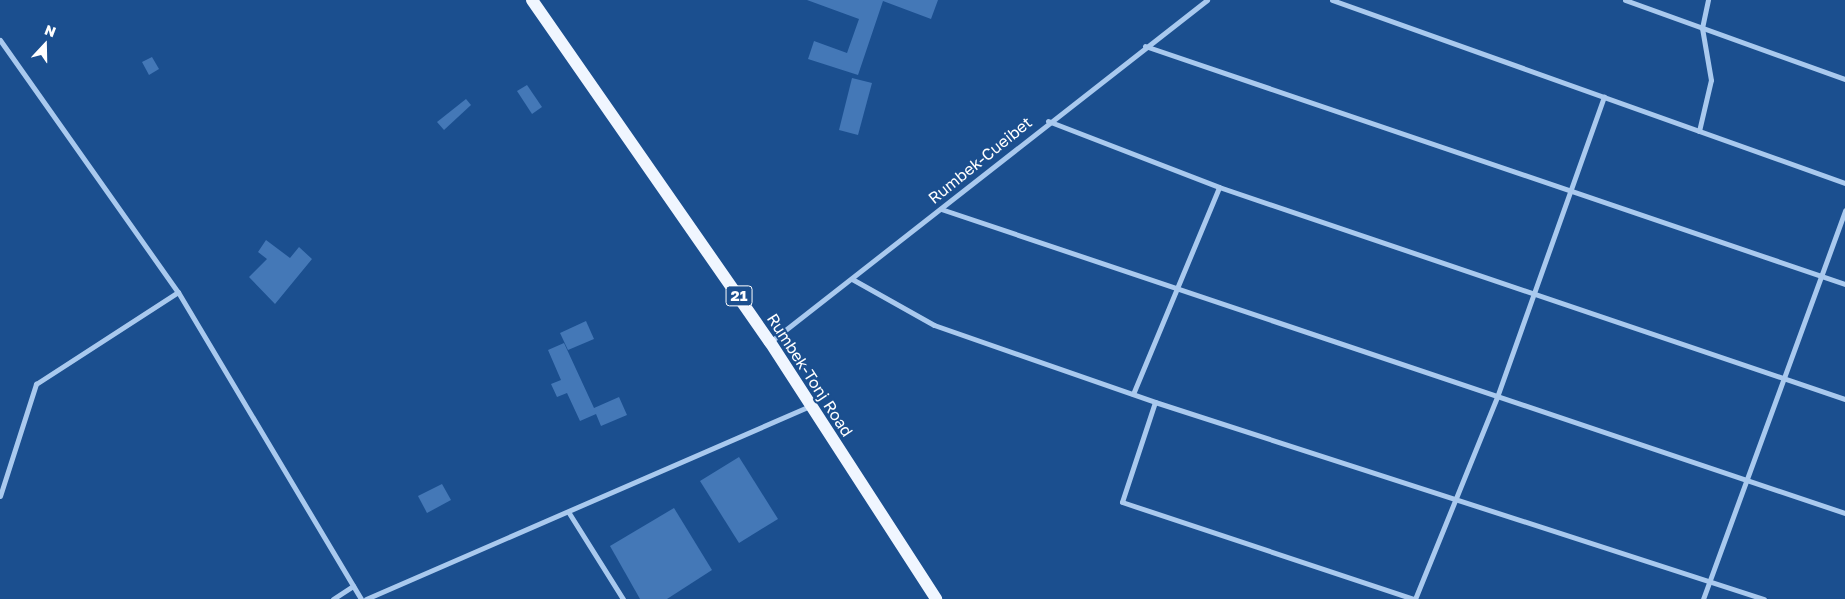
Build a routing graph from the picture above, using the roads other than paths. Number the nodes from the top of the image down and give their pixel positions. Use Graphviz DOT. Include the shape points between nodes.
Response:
graph roads {
  1 [pos="532,0"];
  2 [pos="1207,0"];
  3 [pos="1332,0"];
  4 [pos="1625,0"];
  5 [pos="1708,0"];
  6 [pos="1702,28"];
  7 [pos="0,40"];
  8 [pos="1145,46"];
  9 [pos="1845,79"];
  10 [pos="1604,97"];
  11 [pos="1048,121"];
  12 [pos="1699,130"];
  13 [pos="1845,183"];
  14 [pos="1219,187"];
  15 [pos="1569,190"];
  16 [pos="941,209"];
  17 [pos="1845,210"];
  18 [pos="1822,276"];
  19 [pos="852,279"];
  20 [pos="1845,284"];
  21 [pos="1178,289"];
  22 [pos="178,292"];
  23 [pos="1533,295"];
  24 [pos="770,342"];
  25 [pos="1786,378"];
  26 [pos="1133,394"];
  27 [pos="1497,397"];
  28 [pos="1845,399"];
  29 [pos="1155,402"];
  30 [pos="810,406"];
  31 [pos="1748,482"];
  32 [pos="0,496"];
  33 [pos="1456,498"];
  34 [pos="569,513"];
  35 [pos="1845,514"];
  36 [pos="1710,582"];
  37 [pos="353,586"];
  38 [pos="332,599"];
  39 [pos="361,599"];
  40 [pos="366,599"];
  41 [pos="623,599"];
  42 [pos="936,599"];
  43 [pos="1414,599"];
  44 [pos="1703,599"];
  45 [pos="1764,599"];
  1 -- 24 [label="main road, Rumbek-Tonj Road / 21"];
  2 -- 8 [label="street, Rumbek-Cueibet"];
  3 -- 10 [label="street"];
  4 -- 6 [label="street"];
  5 -- 6 [label="street"];
  6 -- 9 [label="street"];
  6 -- 12 [label="street" via="1711,80"];
  7 -- 22 [label="street"];
  8 -- 11 [label="street, Rumbek-Cueibet"];
  8 -- 15 [label="street"];
  10 -- 12 [label="street"];
  10 -- 15 [label="street"];
  11 -- 14 [label="street"];
  11 -- 16 [label="street, Rumbek-Cueibet"];
  12 -- 13 [label="street"];
  14 -- 21 [label="street"];
  14 -- 23 [label="street"];
  15 -- 18 [label="street"];
  15 -- 23 [label="street"];
  16 -- 19 [label="street, Rumbek-Cueibet"];
  16 -- 21 [label="street"];
  17 -- 18 [label="street"];
  18 -- 20 [label="street"];
  18 -- 25 [label="street"];
  19 -- 24 [label="street, Rumbek-Cueibet"];
  19 -- 26 [label="street" via="934,325"];
  21 -- 26 [label="street"];
  21 -- 27 [label="street"];
  22 -- 32 [label="street" via="36,384"];
  22 -- 37 [label="street"];
  23 -- 25 [label="street"];
  23 -- 27 [label="street"];
  24 -- 30 [label="main road, Rumbek-Tonj Road / 21"];
  25 -- 28 [label="street"];
  25 -- 31 [label="street"];
  26 -- 29 [label="street"];
  27 -- 31 [label="street"];
  27 -- 33 [label="street"];
  29 -- 33 [label="street"];
  29 -- 43 [label="street" via="1122,502"];
  30 -- 34 [label="street"];
  30 -- 42 [label="main road, Rumbek-Tonj Road / 21"];
  31 -- 35 [label="street"];
  31 -- 36 [label="street"];
  33 -- 36 [label="street"];
  33 -- 43 [label="street"];
  34 -- 40 [label="street"];
  34 -- 41 [label="street"];
  36 -- 44 [label="street"];
  36 -- 45 [label="street"];
  37 -- 38 [label="street"];
  37 -- 39 [label="street"];
}
